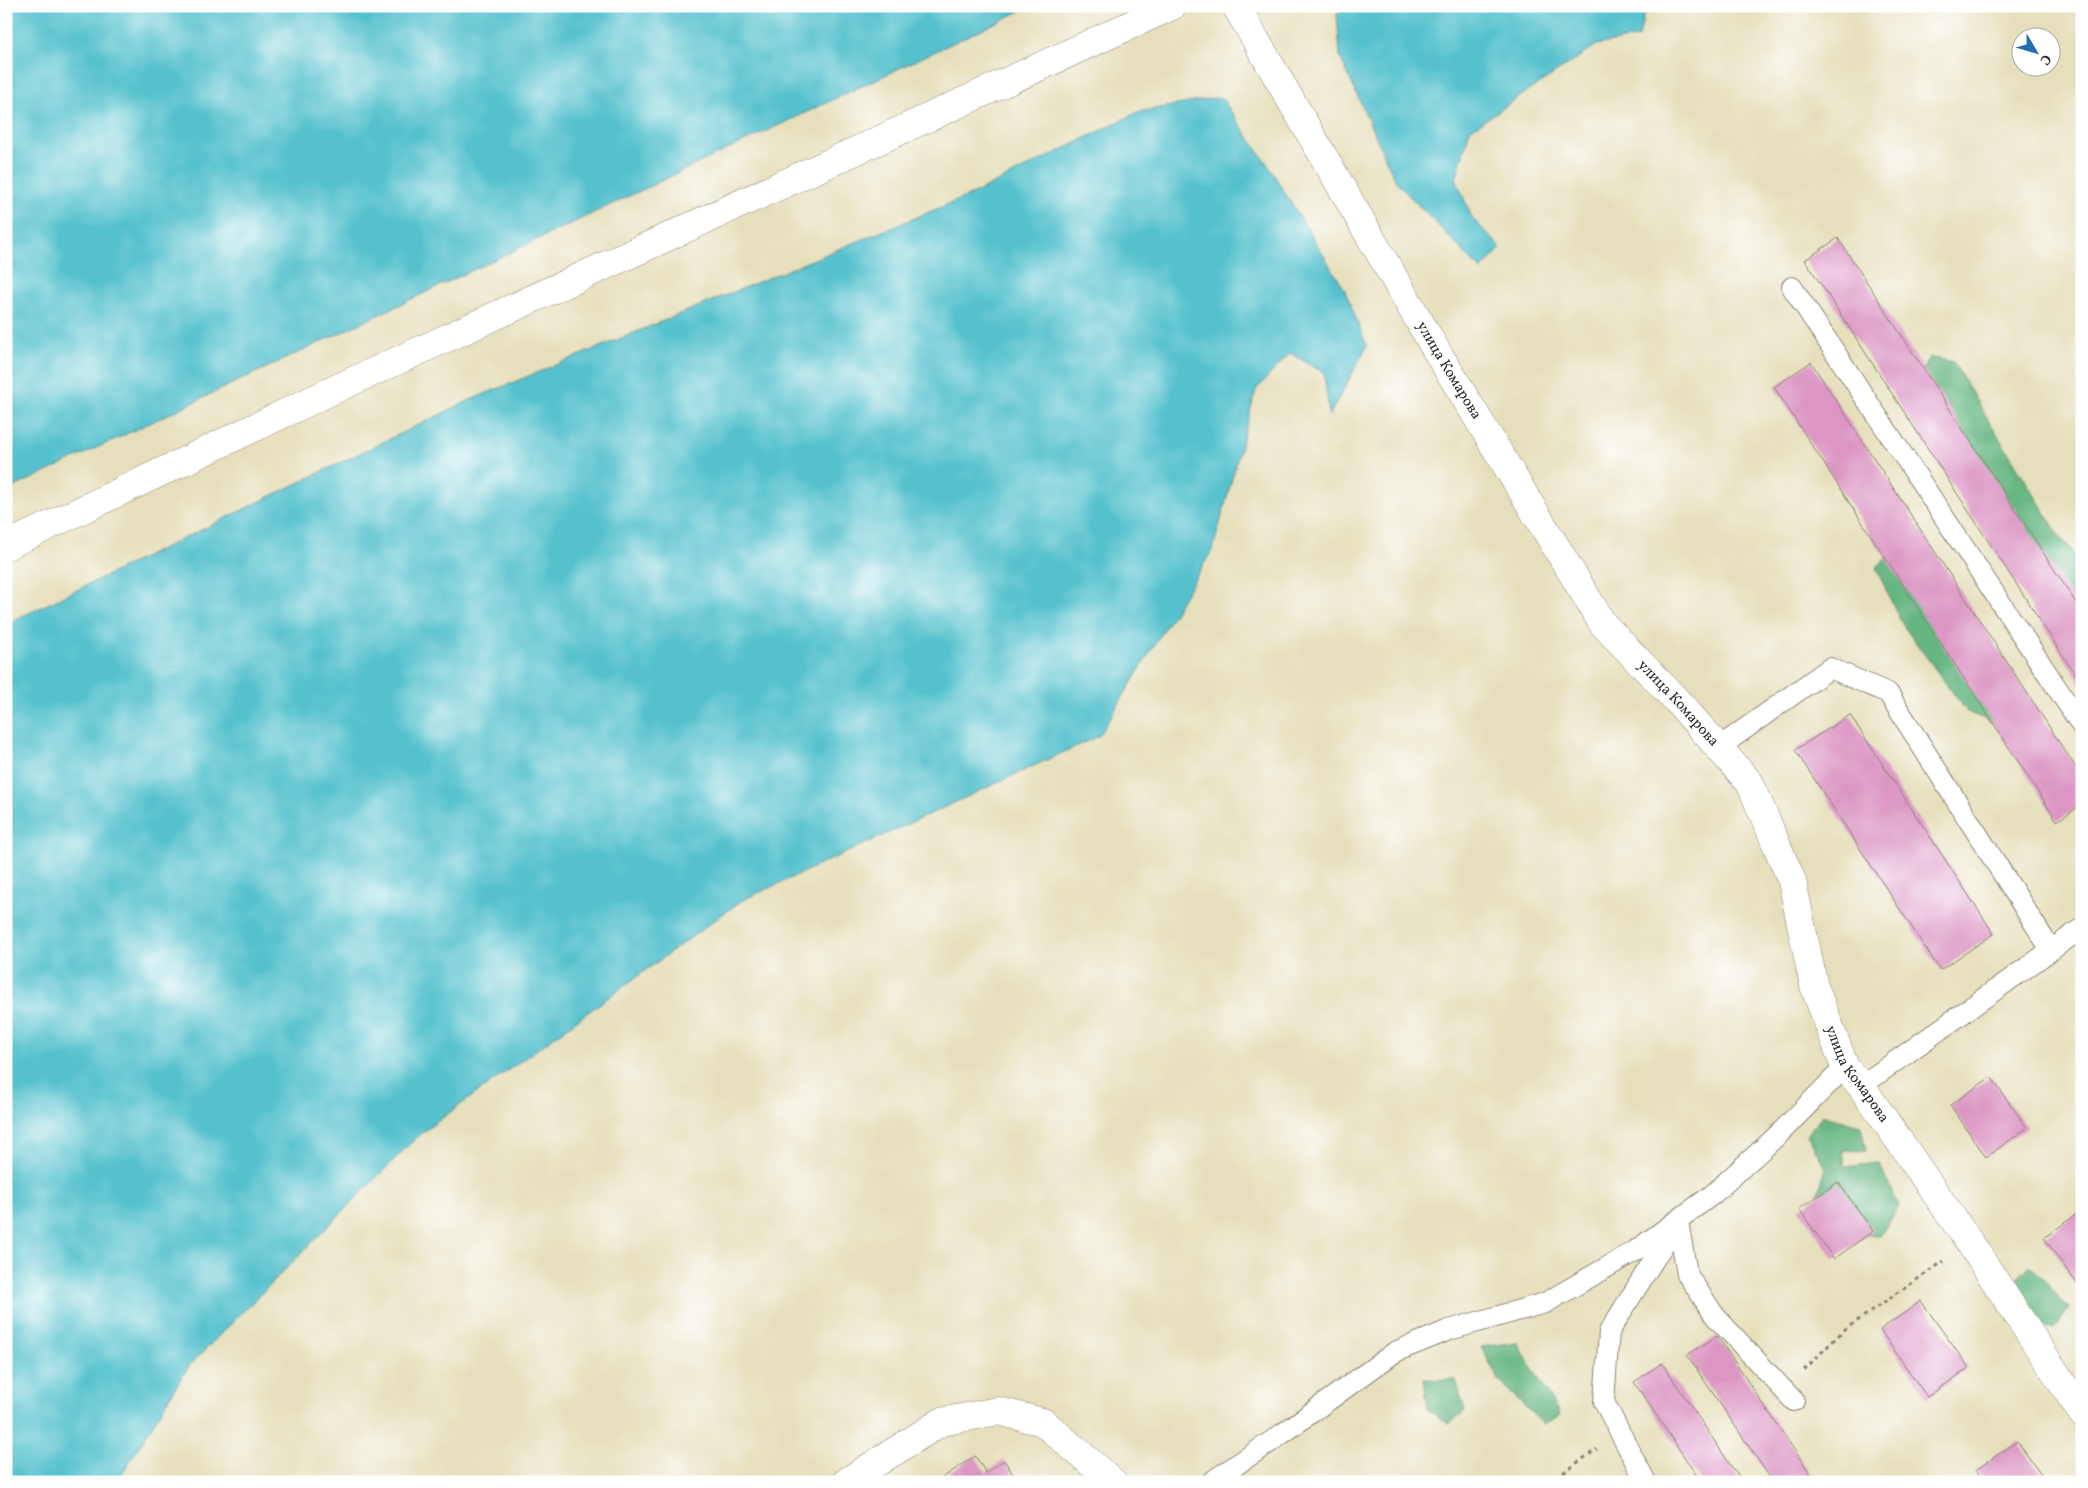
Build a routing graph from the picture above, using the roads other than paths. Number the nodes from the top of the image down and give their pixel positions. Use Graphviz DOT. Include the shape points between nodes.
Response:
graph roads {
  1 [pos="1172,6"];
  2 [pos="1236,6"];
  3 [pos="1792,287"];
  4 [pos="6,546"];
  5 [pos="2082,726"];
  6 [pos="1718,748"];
  7 [pos="2082,928"];
  8 [pos="2051,950"];
  9 [pos="1853,1076"];
  10 [pos="1678,1221"];
  11 [pos="1789,1395"];
  12 [pos="2082,1413"];
  13 [pos="846,1482"];
  14 [pos="1113,1482"];
  15 [pos="1211,1482"];
  16 [pos="1646,1482"];
  1 -- 4 [label="street" via="338,388"];
  2 -- 6 [label="street, улица Комарова" via="1436,350 1603,624"];
  3 -- 5 [label="lane"];
  6 -- 8 [label="lane" via="1830,668 1888,693"];
  6 -- 9 [label="street, улица Комарова" via="1750,783 1792,881 1814,986"];
  7 -- 8 [label="lane"];
  8 -- 9 [label="lane"];
  9 -- 10 [label="lane" via="1779,1134 1712,1196"];
  9 -- 12 [label="street, улица Комарова" via="1970,1242"];
  10 -- 11 [label="lane" via="1688,1274 1715,1316"];
  10 -- 15 [label="lane" via="1635,1252 1545,1303 1449,1330 1395,1352"];
  10 -- 16 [label="lane" via="1609,1332 1604,1402"];
  13 -- 14 [label="street" via="941,1422 998,1411 1043,1422"];
}
